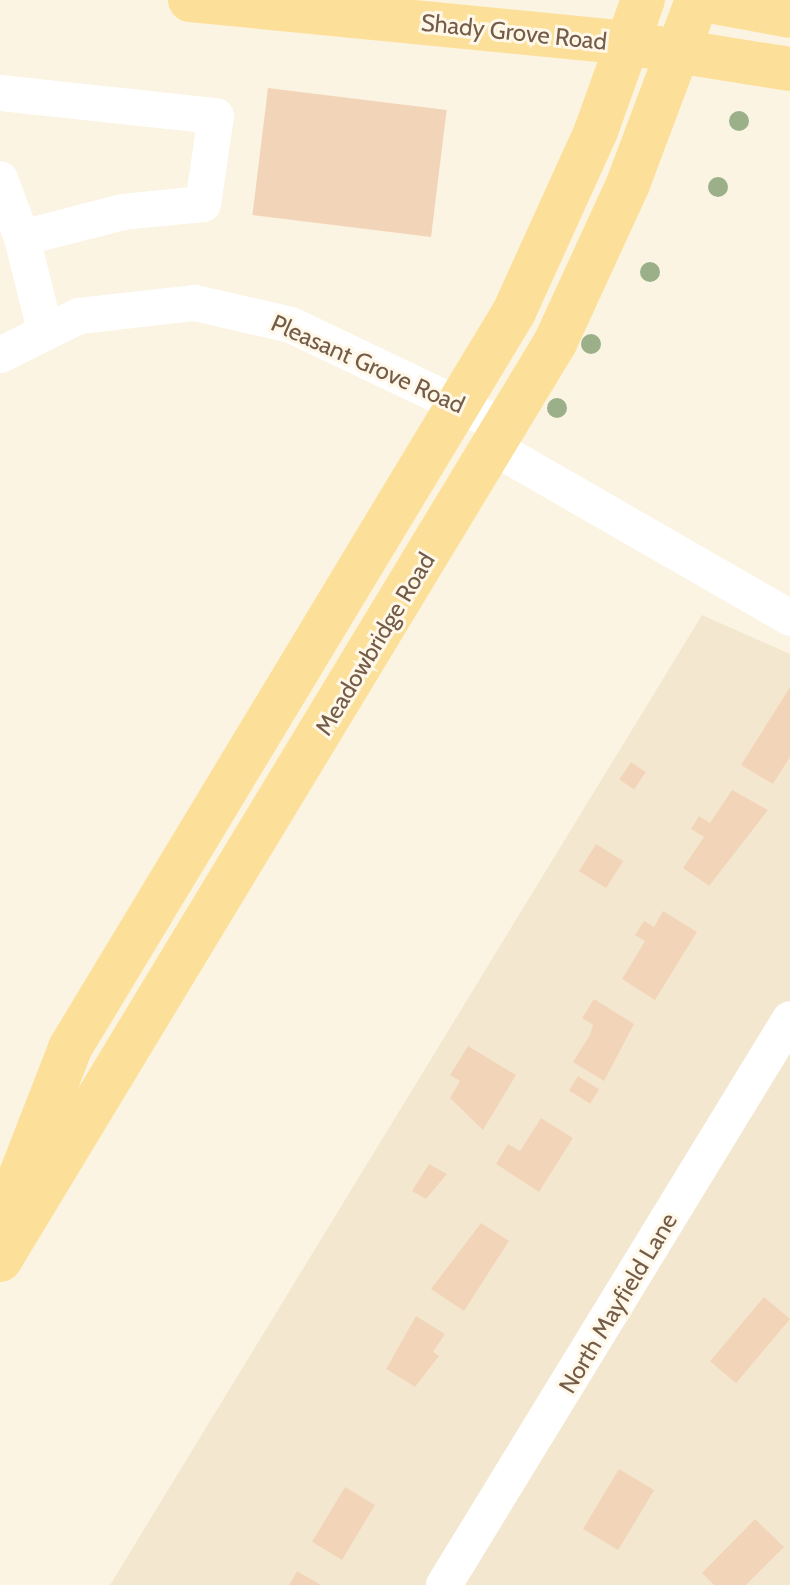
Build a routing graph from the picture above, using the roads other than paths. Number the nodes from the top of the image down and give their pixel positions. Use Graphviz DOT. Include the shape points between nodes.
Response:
graph roads {
  1 [pos="190,0"];
  2 [pos="643,0"];
  3 [pos="697,0"];
  4 [pos="704,0"];
  5 [pos="790,16"];
  6 [pos="627,43"];
  7 [pos="679,49"];
  8 [pos="790,69"];
  9 [pos="0,93"];
  10 [pos="0,179"];
  11 [pos="22,238"];
  12 [pos="45,330"];
  13 [pos="0,355"];
  14 [pos="462,404"];
  15 [pos="499,437"];
  16 [pos="790,618"];
  17 [pos="790,1019"];
  18 [pos="0,1228"];
  19 [pos="0,1260"];
  20 [pos="444,1585"];
  1 -- 6 [label="main road, Shady Grove Road"];
  2 -- 6 [label="main road, Meadowbridge Road"];
  3 -- 7 [label="main road, Meadowbridge Road"];
  4 -- 5 [label="main road"];
  6 -- 7 [label="main road, Shady Grove Road"];
  6 -- 14 [label="main road, Meadowbridge Road" via="562,213"];
  7 -- 8 [label="main road, Shady Grove Road"];
  7 -- 15 [label="main road, Meadowbridge Road" via="588,276"];
  9 -- 11 [label="street" via="216,116 203,204 123,212"];
  10 -- 11 [label="street"];
  11 -- 12 [label="street"];
  12 -- 13 [label="street, Pleasant Grove Road"];
  12 -- 14 [label="street, Pleasant Grove Road" via="157,302 243,311"];
  14 -- 15 [label="street, Pleasant Grove Road"];
  14 -- 18 [label="main road, Meadowbridge Road" via="70,1048"];
  15 -- 16 [label="street, Pleasant Grove Road"];
  15 -- 19 [label="main road, Meadowbridge Road"];
  17 -- 20 [label="street, North Mayfield Lane"];
}
